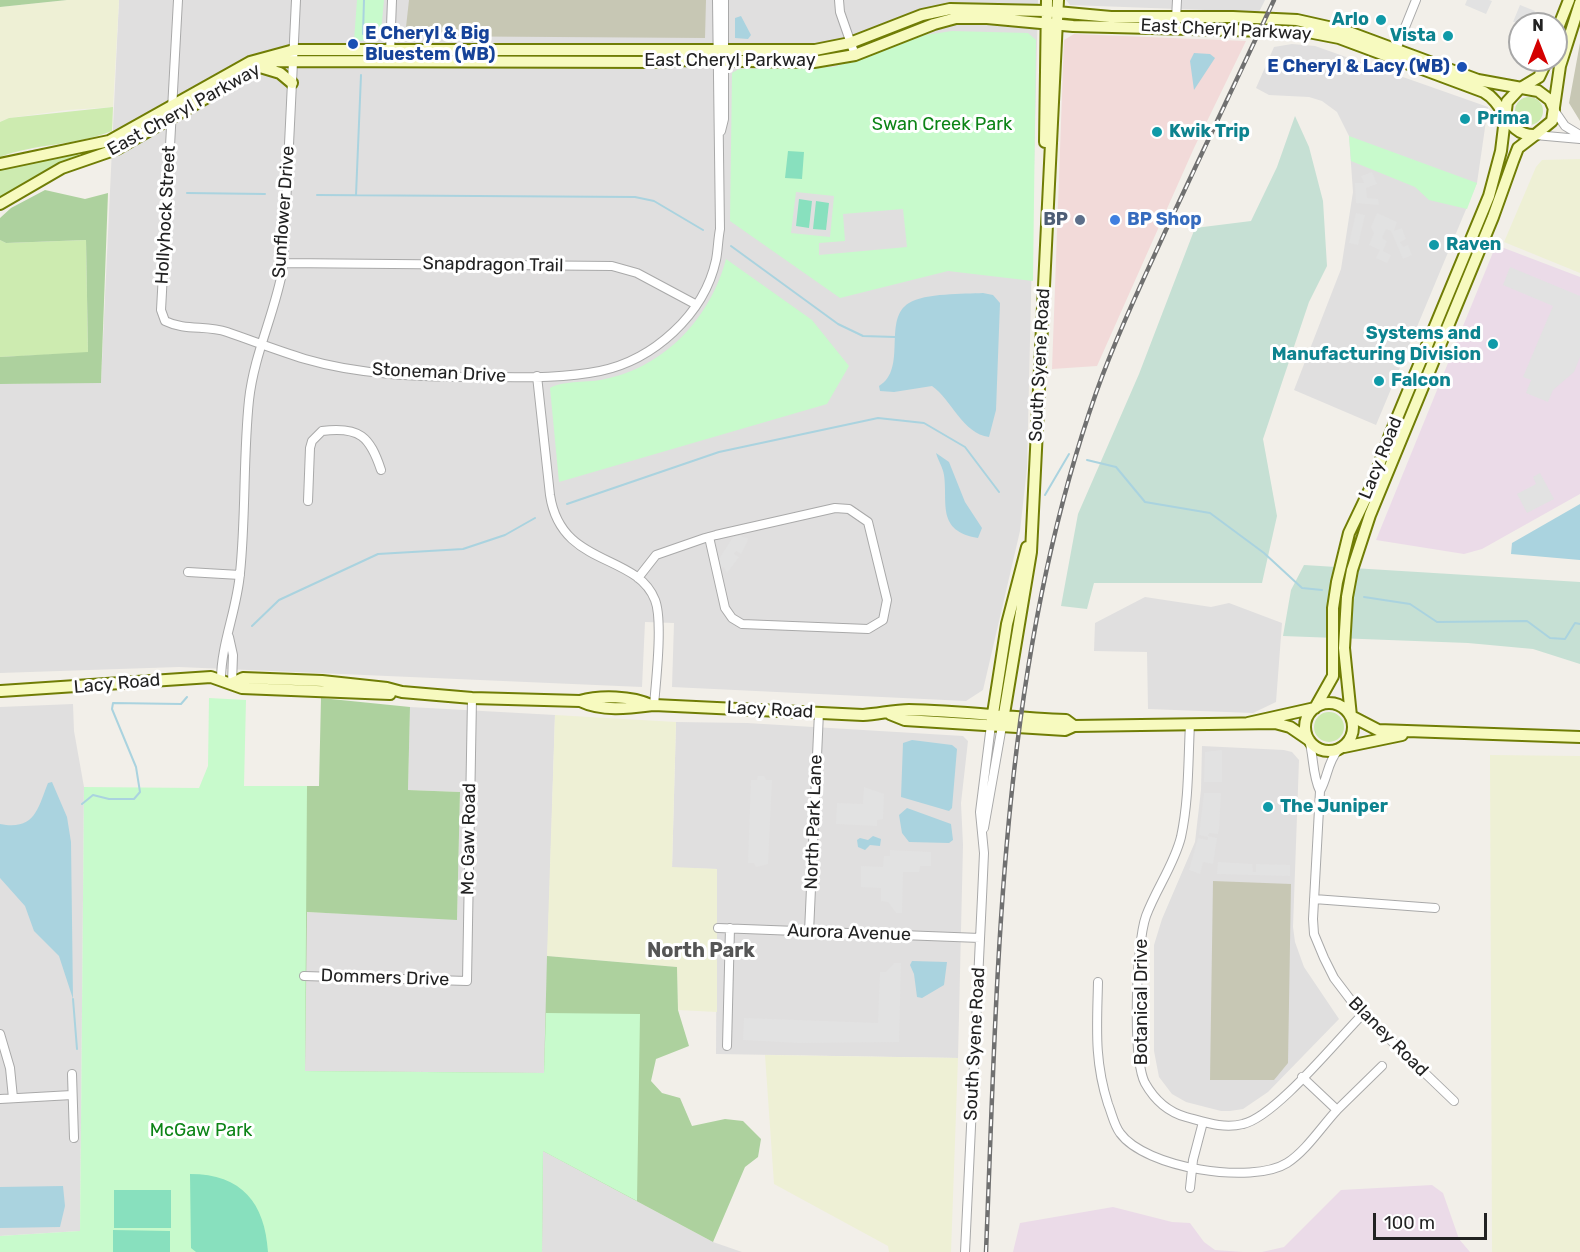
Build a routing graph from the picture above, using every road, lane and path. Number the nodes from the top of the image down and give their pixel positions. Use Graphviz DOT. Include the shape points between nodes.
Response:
graph roads {
  1 [pos="178,0"];
  2 [pos="297,0"];
  3 [pos="392,0"];
  4 [pos="717,0"];
  5 [pos="724,0"];
  6 [pos="839,0"];
  7 [pos="1058,0"];
  8 [pos="1177,0"];
  9 [pos="1416,0"];
  10 [pos="1580,3"];
  11 [pos="1050,13"];
  12 [pos="1175,22"];
  13 [pos="850,43"];
  14 [pos="1394,54"];
  15 [pos="294,55"];
  16 [pos="390,55"];
  17 [pos="855,55"];
  18 [pos="720,56"];
  19 [pos="260,67"];
  20 [pos="1541,72"];
  21 [pos="292,83"];
  22 [pos="1519,89"];
  23 [pos="173,105"];
  24 [pos="1554,109"];
  25 [pos="1504,113"];
  26 [pos="172,118"];
  27 [pos="1536,135"];
  28 [pos="1580,137"];
  29 [pos="0,164"];
  30 [pos="0,204"];
  31 [pos="283,263"];
  32 [pos="695,304"];
  33 [pos="165,321"];
  34 [pos="262,343"];
  35 [pos="537,376"];
  36 [pos="381,470"];
  37 [pos="308,501"];
  38 [pos="709,537"];
  39 [pos="188,572"];
  40 [pos="240,575"];
  41 [pos="638,578"];
  42 [pos="227,682"];
  43 [pos="0,691"];
  44 [pos="472,698"];
  45 [pos="652,705"];
  46 [pos="1316,708"];
  47 [pos="819,712"];
  48 [pos="1351,716"];
  49 [pos="997,721"];
  50 [pos="1248,723"];
  51 [pos="1190,724"];
  52 [pos="1411,733"];
  53 [pos="1580,737"];
  54 [pos="1309,740"];
  55 [pos="1340,749"];
  56 [pos="1320,791"];
  57 [pos="1314,899"];
  58 [pos="1435,908"];
  59 [pos="718,928"];
  60 [pos="730,928"];
  61 [pos="809,932"];
  62 [pos="980,938"];
  63 [pos="304,976"];
  64 [pos="467,981"];
  65 [pos="1098,982"];
  66 [pos="1363,1014"];
  67 [pos="0,1034"];
  68 [pos="726,1046"];
  69 [pos="1382,1065"];
  70 [pos="72,1074"];
  71 [pos="1302,1077"];
  72 [pos="72,1095"];
  73 [pos="13,1098"];
  74 [pos="0,1099"];
  75 [pos="1454,1101"];
  76 [pos="1337,1110"];
  77 [pos="1203,1122"];
  78 [pos="74,1138"];
  79 [pos="1191,1168"];
  80 [pos="1190,1188"];
  81 [pos="965,1252"];
  1 -- 23 [label="street, Hollyhock Street"];
  2 -- 15 [label="street, Sunflower Drive"];
  3 -- 16 [label="street"];
  4 -- 18 [label="street"];
  5 -- 18 [label="street"];
  6 -- 13 [label="street"];
  7 -- 11 [label="street, South Syene Road"];
  8 -- 12 [label="street"];
  9 -- 14 [label="street"];
  10 -- 24 [label="street" via="1560,66"];
  11 -- 12 [label="street, East Cheryl Parkway"];
  11 -- 13 [label="street, East Cheryl Parkway" via="950,9 922,15"];
  11 -- 17 [label="street, East Cheryl Parkway" via="956,18"];
  11 -- 49 [label="street, South Syene Road" via="1045,128 1048,190 1030,538 1007,624"];
  12 -- 14 [label="street, East Cheryl Parkway" via="1313,22 1346,31"];
  13 -- 17 [label="street"];
  13 -- 18 [label="street, East Cheryl Parkway" via="815,50"];
  14 -- 22 [label="street, East Cheryl Parkway"];
  14 -- 25 [label="street, East Cheryl Parkway" via="1484,92 1496,100"];
  15 -- 16 [label="street, East Cheryl Parkway"];
  15 -- 19 [label="street, East Cheryl Parkway"];
  15 -- 21 [label="street, Sunflower Drive"];
  15 -- 23 [label="street, East Cheryl Parkway" via="250,62"];
  16 -- 18 [label="street, East Cheryl Parkway"];
  17 -- 18 [label="street, East Cheryl Parkway" via="814,62"];
  18 -- 32 [label="street, Stoneman Drive" via="720,229 716,261"];
  19 -- 21 [label="street" via="280,73"];
  19 -- 26 [label="street, East Cheryl Parkway"];
  20 -- 22 [label="street"];
  21 -- 31 [label="street, Sunflower Drive"];
  22 -- 24 [label="street" via="1530,88 1544,94"];
  22 -- 25 [label="street" via="1509,97"];
  23 -- 26 [label="street, Hollyhock Street"];
  23 -- 29 [label="street, East Cheryl Parkway" via="109,141"];
  24 -- 27 [label="street" via="1549,126"];
  24 -- 28 [label="street" via="1565,126"];
  25 -- 27 [label="street" via="1513,129"];
  25 -- 46 [label="street, Lacy Road" via="1501,151 1486,206 1349,532 1334,608 1333,676"];
  26 -- 30 [label="street, East Cheryl Parkway" via="117,149 41,178"];
  26 -- 33 [label="street, Hollyhock Street" via="160,310"];
  27 -- 28 [label="street"];
  27 -- 48 [label="street, Lacy Road" via="1518,148 1355,561 1347,597 1344,648"];
  31 -- 32 [label="street, Snapdragon Trail" via="612,266 637,273"];
  31 -- 34 [label="street, Sunflower Drive"];
  32 -- 35 [label="street, Stoneman Drive" via="678,328 635,359 600,371"];
  33 -- 34 [label="street, Stoneman Drive" via="177,327 220,330"];
  34 -- 35 [label="street, Stoneman Drive" via="305,359 373,371 445,377"];
  34 -- 40 [label="street, Sunflower Drive" via="249,400"];
  35 -- 41 [label="street" via="550,495 558,524 582,547"];
  36 -- 37 [label="street" via="373,445 362,435 322,432 310,448"];
  38 -- 38 [label="street" via="835,508 849,509 868,522 887,600 883,620 868,629 742,624 725,608"];
  38 -- 41 [label="street" via="656,555"];
  39 -- 40 [label="street"];
  40 -- 42 [label="street, Sunflower Drive" via="229,636 233,655"];
  41 -- 45 [label="street" via="652,595 657,611"];
  42 -- 43 [label="street, Lacy Road" via="211,677"];
  42 -- 44 [label="street, Lacy Road" via="242,688"];
  44 -- 45 [label="street, Lacy Road" via="580,701 592,697 641,700"];
  44 -- 64 [label="street, Mc Gaw Road"];
  45 -- 47 [label="street, Lacy Road"];
  46 -- 48 [label="street" via="1332,703"];
  46 -- 50 [label="street, Lacy Road"];
  46 -- 54 [label="street" via="1306,723"];
  47 -- 49 [label="street, Lacy Road" via="889,714 905,710"];
  47 -- 61 [label="street, North Park Lane"];
  48 -- 52 [label="street" via="1369,728"];
  48 -- 55 [label="street" via="1352,736"];
  49 -- 51 [label="street, Lacy Road" via="1066,720 1074,726"];
  49 -- 62 [label="street, South Syene Road" via="983,835"];
  50 -- 51 [label="street, Lacy Road"];
  50 -- 54 [label="street, Lacy Road" via="1290,727"];
  51 -- 77 [label="street, Botanical Drive" via="1187,794 1180,840 1142,930 1138,1054 1145,1082 1160,1102 1170,1110"];
  52 -- 53 [label="street"];
  52 -- 55 [label="street"];
  54 -- 55 [label="street" via="1323,750"];
  54 -- 56 [label="street, Blaney Road"];
  55 -- 56 [label="street, Blaney Road" via="1327,767"];
  56 -- 57 [label="street, Blaney Road"];
  57 -- 58 [label="street"];
  57 -- 66 [label="street, Blaney Road" via="1314,934 1324,958 1334,978"];
  59 -- 60 [label="street, Aurora Avenue"];
  60 -- 61 [label="street, Aurora Avenue"];
  60 -- 68 [label="street"];
  61 -- 62 [label="street, Aurora Avenue"];
  62 -- 81 [label="street, South Syene Road"];
  63 -- 64 [label="street, Dommers Drive"];
  65 -- 79 [label="street" via="1098,1068 1115,1125 1127,1141 1178,1166"];
  66 -- 71 [label="street, Botanical Drive"];
  66 -- 75 [label="street, Blaney Road"];
  67 -- 73 [label="street" via="10,1068"];
  69 -- 76 [label="street"];
  70 -- 72 [label="street"];
  71 -- 76 [label="street"];
  71 -- 77 [label="street, Botanical Drive" via="1257,1119 1233,1126"];
  72 -- 73 [label="street"];
  72 -- 78 [label="street"];
  73 -- 74 [label="street"];
  76 -- 79 [label="street" via="1289,1162 1278,1167 1229,1173"];
  77 -- 79 [label="street"];
  79 -- 80 [label="street"];
}
